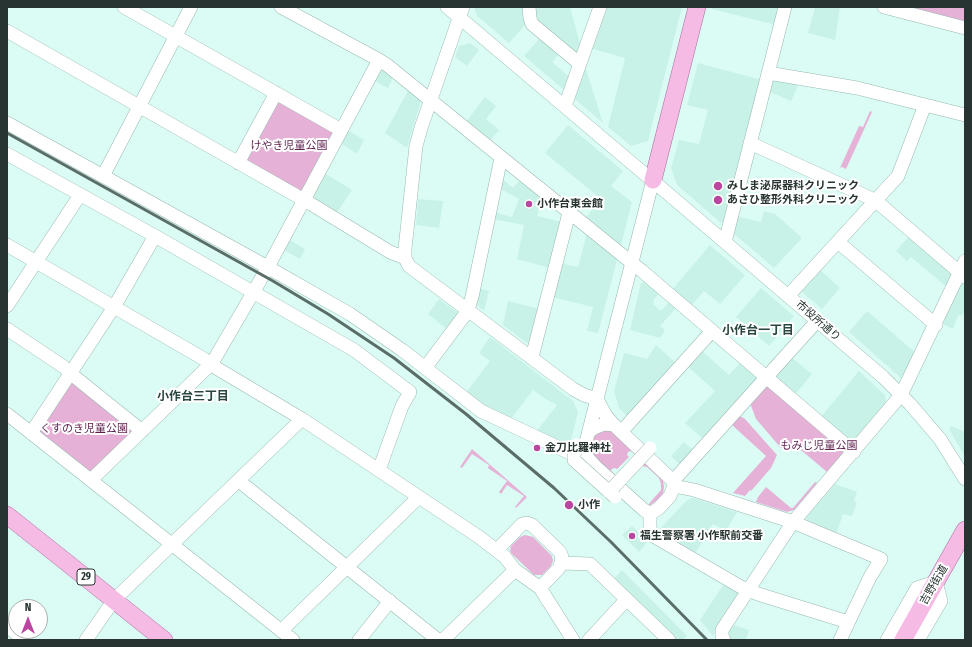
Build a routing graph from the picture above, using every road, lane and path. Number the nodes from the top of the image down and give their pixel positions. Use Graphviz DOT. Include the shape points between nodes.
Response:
graph roads {
  1 [pos="124,7"];
  2 [pos="191,7"];
  3 [pos="281,7"];
  4 [pos="447,7"];
  5 [pos="529,7"];
  6 [pos="600,7"];
  7 [pos="697,7"];
  8 [pos="785,7"];
  9 [pos="884,7"];
  10 [pos="461,12"];
  11 [pos="965,28"];
  12 [pos="7,31"];
  13 [pos="176,36"];
  14 [pos="379,60"];
  15 [pos="580,64"];
  16 [pos="768,73"];
  17 [pos="276,94"];
  18 [pos="431,101"];
  19 [pos="926,105"];
  20 [pos="139,106"];
  21 [pos="565,106"];
  22 [pos="965,115"];
  23 [pos="7,123"];
  24 [pos="341,130"];
  25 [pos="750,143"];
  26 [pos="7,154"];
  27 [pos="501,158"];
  28 [pos="238,163"];
  29 [pos="103,176"];
  30 [pos="653,180"];
  31 [pos="80,194"];
  32 [pos="304,200"];
  33 [pos="876,202"];
  34 [pos="569,213"];
  35 [pos="155,236"];
  36 [pos="725,242"];
  37 [pos="838,242"];
  38 [pos="7,245"];
  39 [pos="405,258"];
  40 [pos="37,262"];
  41 [pos="631,263"];
  42 [pos="268,267"];
  43 [pos="963,270"];
  44 [pos="254,292"];
  45 [pos="788,296"];
  46 [pos="7,306"];
  47 [pos="114,307"];
  48 [pos="468,309"];
  49 [pos="817,321"];
  50 [pos="936,325"];
  51 [pos="7,329"];
  52 [pos="712,331"];
  53 [pos="532,357"];
  54 [pos="211,364"];
  55 [pos="425,368"];
  56 [pos="70,373"];
  57 [pos="766,378"];
  58 [pos="901,395"];
  59 [pos="597,399"];
  60 [pos="7,414"];
  61 [pos="302,419"];
  62 [pos="617,428"];
  63 [pos="142,431"];
  64 [pos="588,432"];
  65 [pos="31,433"];
  66 [pos="580,447"];
  67 [pos="650,448"];
  68 [pos="854,452"];
  69 [pos="961,467"];
  70 [pos="379,470"];
  71 [pos="965,479"];
  72 [pos="91,480"];
  73 [pos="239,481"];
  74 [pos="673,483"];
  75 [pos="419,497"];
  76 [pos="650,514"];
  77 [pos="7,515"];
  78 [pos="793,522"];
  79 [pos="965,530"];
  80 [pos="172,545"];
  81 [pos="960,545"];
  82 [pos="497,550"];
  83 [pos="561,563"];
  84 [pos="348,567"];
  85 [pos="515,570"];
  86 [pos="936,582"];
  87 [pos="540,588"];
  88 [pos="748,590"];
  89 [pos="114,600"];
  90 [pos="626,600"];
  91 [pos="390,601"];
  92 [pos="848,622"];
  93 [pos="7,626"];
  94 [pos="282,631"];
  95 [pos="24,640"];
  96 [pos="86,640"];
  97 [pos="164,640"];
  98 [pos="293,640"];
  99 [pos="359,640"];
  100 [pos="438,640"];
  101 [pos="442,640"];
  102 [pos="573,640"];
  103 [pos="589,640"];
  104 [pos="669,640"];
  105 [pos="724,640"];
  106 [pos="840,640"];
  107 [pos="887,640"];
  108 [pos="903,640"];
  109 [pos="918,640"];
  1 -- 13 [label="street"];
  2 -- 13 [label="street"];
  3 -- 14 [label="street"];
  4 -- 10 [label="street, 市役所通り"];
  5 -- 15 [label="street" via="532,24"];
  6 -- 15 [label="street"];
  7 -- 30 [label="main road"];
  8 -- 16 [label="street"];
  9 -- 11 [label="street"];
  10 -- 18 [label="street"];
  10 -- 21 [label="street, 市役所通り"];
  12 -- 20 [label="street"];
  13 -- 17 [label="street"];
  13 -- 20 [label="street"];
  14 -- 18 [label="street"];
  14 -- 24 [label="street"];
  15 -- 21 [label="street"];
  16 -- 19 [label="street" via="857,88"];
  16 -- 25 [label="street"];
  17 -- 24 [label="street"];
  17 -- 28 [label="street"];
  18 -- 27 [label="street"];
  18 -- 39 [label="street" via="415,151"];
  19 -- 22 [label="street"];
  19 -- 33 [label="street" via="898,176"];
  20 -- 28 [label="street"];
  20 -- 29 [label="street"];
  21 -- 30 [label="street, 市役所通り"];
  23 -- 29 [label="street"];
  24 -- 32 [label="street"];
  25 -- 33 [label="street"];
  25 -- 36 [label="street"];
  26 -- 31 [label="street"];
  27 -- 34 [label="street"];
  27 -- 48 [label="street"];
  28 -- 32 [label="street"];
  29 -- 42 [label="street"];
  30 -- 36 [label="street, 市役所通り"];
  30 -- 41 [label="street"];
  31 -- 35 [label="street"];
  31 -- 40 [label="street"];
  32 -- 39 [label="street" via="390,252"];
  32 -- 42 [label="street"];
  33 -- 37 [label="street"];
  33 -- 43 [label="street"];
  34 -- 41 [label="street"];
  34 -- 53 [label="street"];
  35 -- 44 [label="street"];
  35 -- 47 [label="street"];
  36 -- 45 [label="street, 市役所通り"];
  37 -- 45 [label="street"];
  37 -- 50 [label="street"];
  38 -- 40 [label="street"];
  39 -- 48 [label="street" via="409,266"];
  40 -- 46 [label="street"];
  40 -- 47 [label="street"];
  41 -- 52 [label="street"];
  41 -- 59 [label="street"];
  42 -- 44 [label="street"];
  42 -- 55 [label="street" via="350,314"];
  43 -- 50 [label="street"];
  44 -- 54 [label="street"];
  44 -- 70 [label="street" via="354,350 410,392 402,406"];
  45 -- 49 [label="street, 市役所通り"];
  47 -- 54 [label="street"];
  47 -- 56 [label="street"];
  48 -- 53 [label="street"];
  48 -- 55 [label="street"];
  49 -- 57 [label="street"];
  49 -- 58 [label="street, 市役所通り"];
  50 -- 58 [label="street"];
  51 -- 56 [label="street"];
  52 -- 57 [label="street"];
  52 -- 62 [label="street"];
  53 -- 59 [label="street" via="578,392"];
  54 -- 61 [label="street"];
  54 -- 63 [label="street"];
  55 -- 66 [label="street" via="492,417 570,453"];
  56 -- 63 [label="street"];
  56 -- 65 [label="street"];
  57 -- 68 [label="street"];
  57 -- 74 [label="street"];
  58 -- 68 [label="street"];
  58 -- 69 [label="street, 市役所通り"];
  59 -- 62 [label="street" via="606,416"];
  59 -- 64 [label="street"];
  60 -- 65 [label="street"];
  61 -- 70 [label="street"];
  61 -- 73 [label="street"];
  62 -- 64 [label="street" via="604,424"];
  62 -- 74 [label="street"];
  63 -- 72 [label="street"];
  64 -- 66 [label="street"];
  65 -- 72 [label="street"];
  66 -- 67 [label="street, bridge" via="574,455 574,460 610,495"];
  66 -- 76 [label="street" via="596,468"];
  68 -- 78 [label="street"];
  69 -- 71 [label="street, 市役所通り"];
  70 -- 75 [label="street"];
  72 -- 80 [label="street"];
  73 -- 80 [label="street"];
  73 -- 84 [label="street"];
  74 -- 76 [label="street" via="670,496"];
  74 -- 78 [label="street"];
  75 -- 82 [label="street"];
  75 -- 84 [label="street"];
  76 -- 88 [label="street" via="650,529 655,537"];
  77 -- 89 [label="main road, 29"];
  78 -- 88 [label="street"];
  78 -- 92 [label="street" via="881,559"];
  79 -- 81 [label="main road, 吉野街道"];
  80 -- 89 [label="street"];
  80 -- 94 [label="street"];
  81 -- 86 [label="main road, 吉野街道"];
  82 -- 83 [label="street" via="522,524 527,523 560,552"];
  82 -- 85 [label="street"];
  83 -- 87 [label="street"];
  83 -- 90 [label="street" via="590,564"];
  84 -- 91 [label="street"];
  84 -- 94 [label="street"];
  85 -- 87 [label="street"];
  85 -- 101 [label="street"];
  86 -- 107 [label="street" via="917,588"];
  86 -- 108 [label="main road, 吉野街道"];
  86 -- 109 [label="street" via="941,601"];
  87 -- 102 [label="street"];
  88 -- 92 [label="street"];
  88 -- 105 [label="street" via="722,630"];
  89 -- 96 [label="street"];
  89 -- 97 [label="main road, 29"];
  90 -- 103 [label="street"];
  90 -- 104 [label="street"];
  91 -- 99 [label="street"];
  91 -- 100 [label="street"];
  92 -- 106 [label="street"];
  93 -- 95 [label="street"];
  94 -- 98 [label="street"];
}
